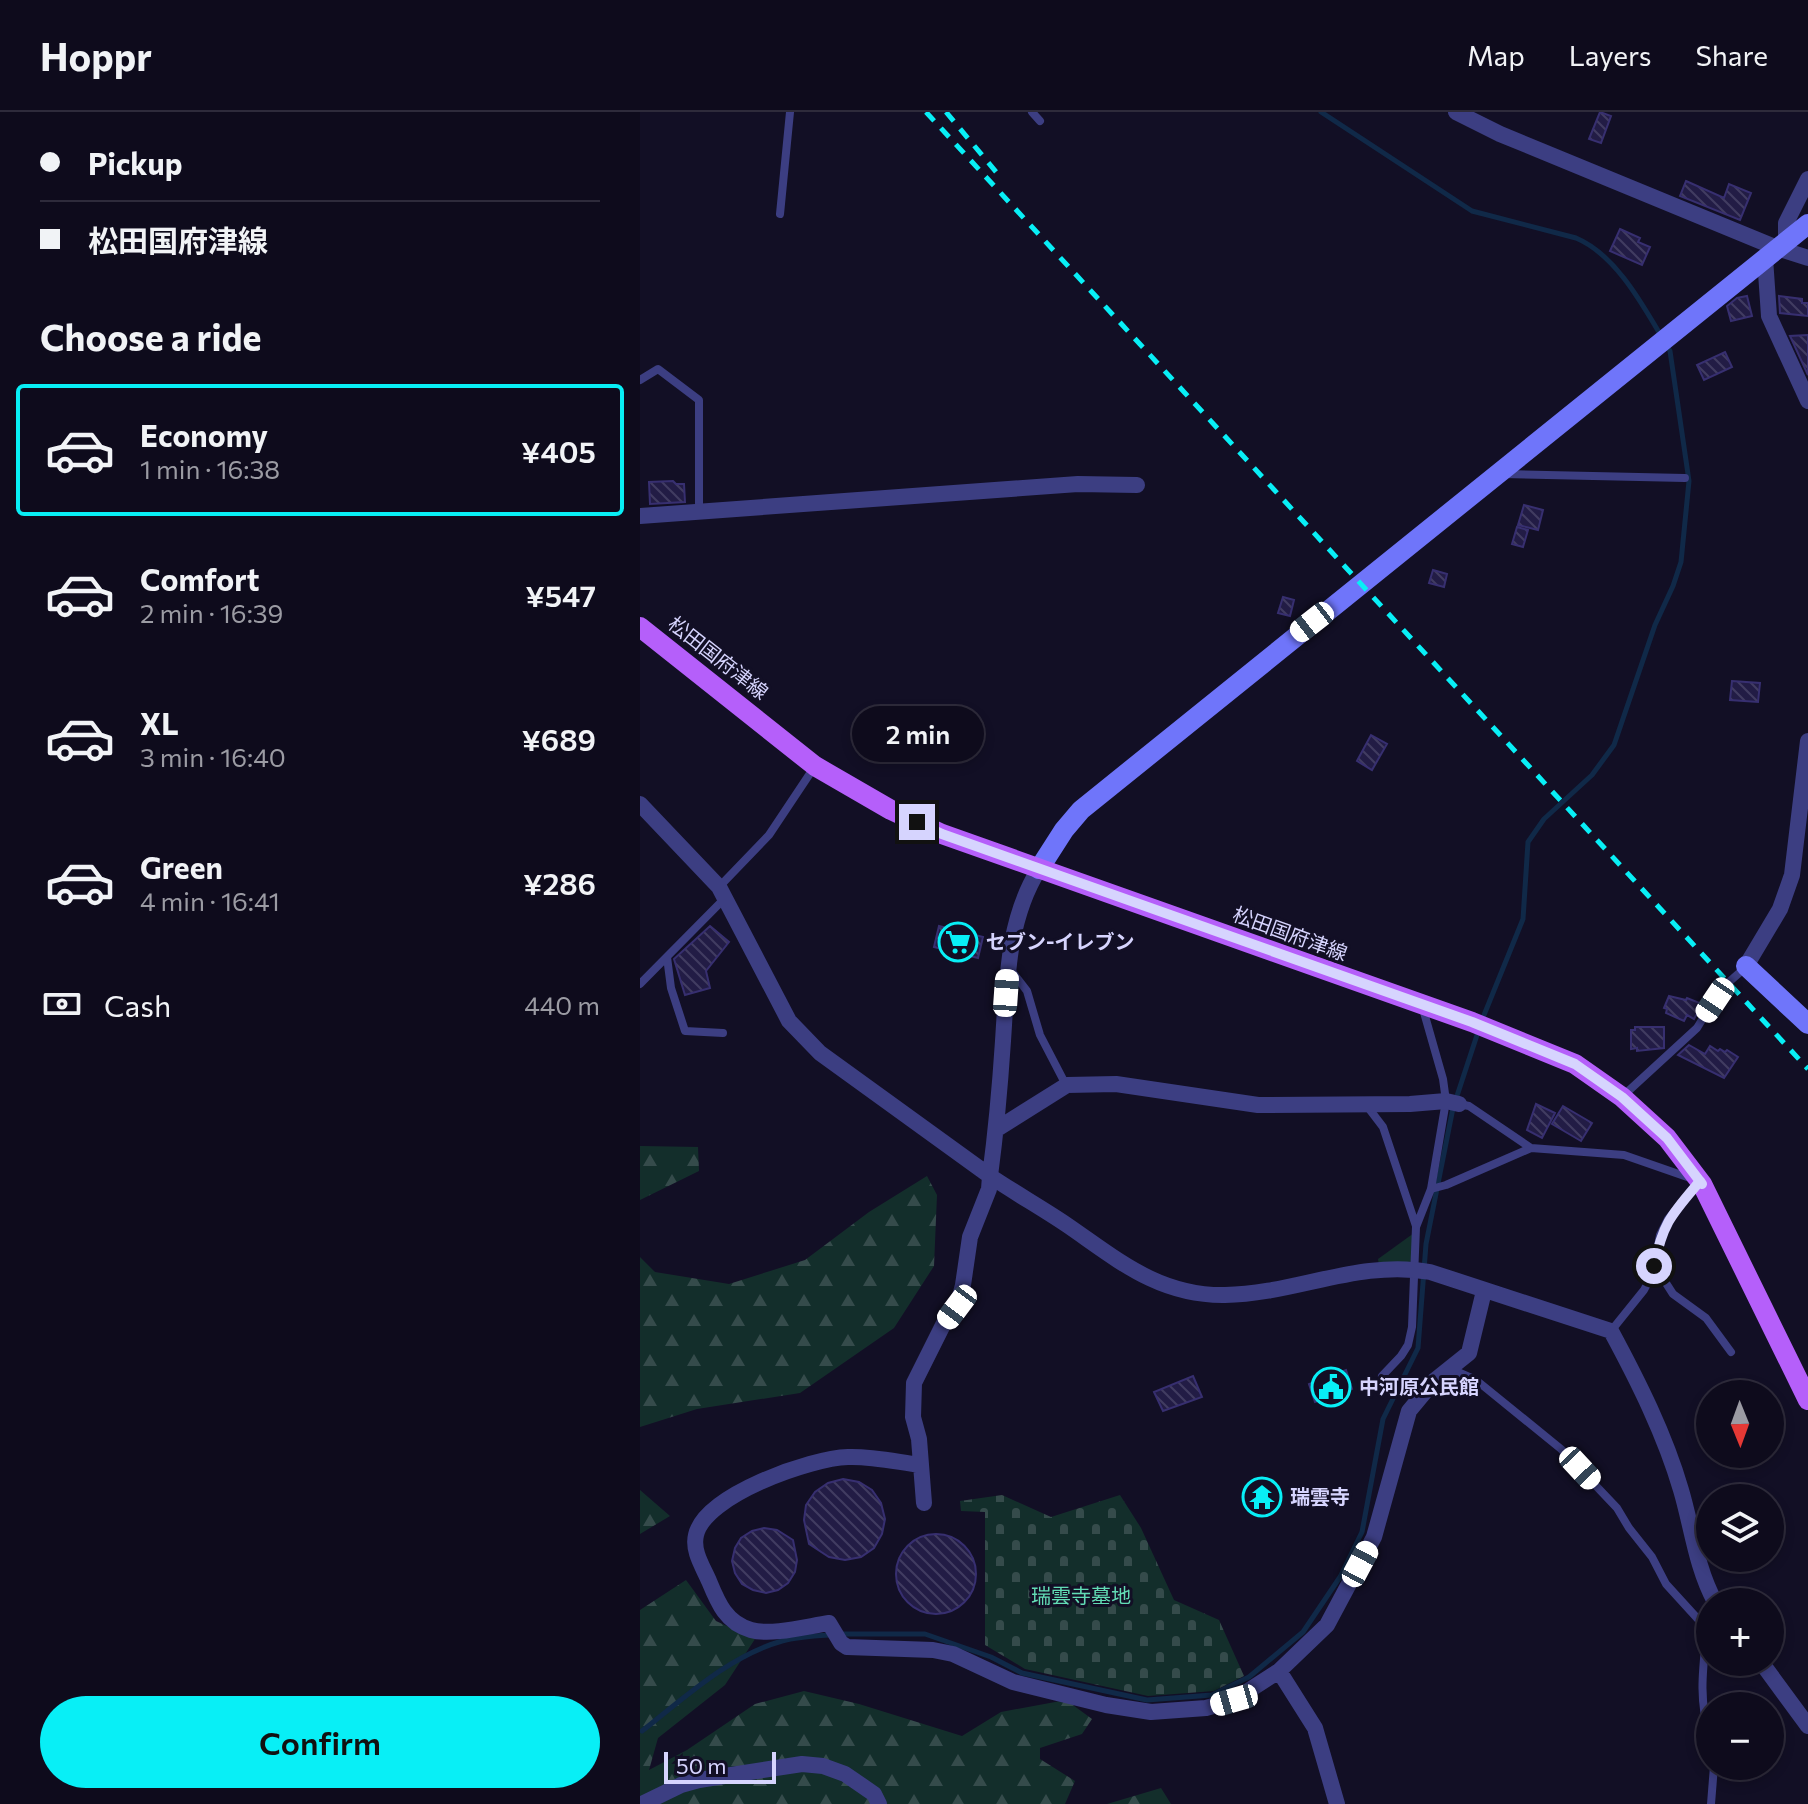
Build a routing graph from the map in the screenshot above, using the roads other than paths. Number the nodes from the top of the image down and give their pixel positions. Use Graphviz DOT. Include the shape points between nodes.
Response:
graph roads {
  1 [pos="790,112"];
  2 [pos="1032,112"];
  3 [pos="1456,112"];
  4 [pos="1040,121"];
  5 [pos="1808,179"];
  6 [pos="780,214"];
  7 [pos="1808,224"];
  8 [pos="1776,249"];
  9 [pos="1808,258"];
  10 [pos="640,380"];
  11 [pos="1808,401"];
  12 [pos="1498,474"];
  13 [pos="1685,478"];
  14 [pos="1137,485"];
  15 [pos="699,510"];
  16 [pos="640,516"];
  17 [pos="640,627"];
  18 [pos="1808,741"];
  19 [pos="815,766"];
  20 [pos="640,804"];
  21 [pos="1039,869"];
  22 [pos="723,892"];
  23 [pos="667,957"];
  24 [pos="1008,966"];
  25 [pos="1746,966"];
  26 [pos="640,984"];
  27 [pos="1421,1004"];
  28 [pos="1808,1024"];
  29 [pos="723,1033"];
  30 [pos="1067,1085"];
  31 [pos="1622,1097"];
  32 [pos="1452,1102"];
  33 [pos="1365,1104"];
  34 [pos="997,1129"];
  35 [pos="1531,1148"];
  36 [pos="990,1176"];
  37 [pos="1701,1182"];
  38 [pos="1431,1189"];
  39 [pos="1416,1227"];
  40 [pos="1654,1266"];
  41 [pos="1413,1269"];
  42 [pos="1484,1291"];
  43 [pos="1611,1331"];
  44 [pos="1731,1352"];
  45 [pos="1451,1369"];
  46 [pos="1382,1376"];
  47 [pos="1808,1400"];
  48 [pos="921,1465"];
  49 [pos="924,1503"];
  50 [pos="1708,1588"];
  51 [pos="1696,1615"];
  52 [pos="1279,1671"];
  53 [pos="1771,1676"];
  54 [pos="1808,1726"];
  55 [pos="1713,1780"];
  56 [pos="642,1804"];
  57 [pos="879,1804"];
  58 [pos="1337,1804"];
  59 [pos="1711,1804"];
  1 -- 6 [label="lane"];
  2 -- 4 [label="lane"];
  3 -- 8 [label="street"];
  5 -- 8 [label="street"];
  7 -- 8 [label="street"];
  8 -- 9 [label="street"];
  8 -- 11 [label="street" via="1769,316"];
  8 -- 12 [label="street"];
  10 -- 15 [label="lane" via="658,369 699,400"];
  12 -- 13 [label="lane"];
  12 -- 21 [label="street" via="1081,810"];
  14 -- 15 [label="street" via="1078,484"];
  15 -- 16 [label="street"];
  17 -- 19 [label="main road, 松田国府津線"];
  18 -- 25 [label="street" via="1792,875 1780,909"];
  19 -- 21 [label="main road, 松田国府津線" via="942,834"];
  19 -- 22 [label="lane"];
  20 -- 22 [label="street"];
  21 -- 24 [label="street" via="1015,924"];
  21 -- 27 [label="main road, 松田国府津線"];
  22 -- 23 [label="lane"];
  22 -- 36 [label="street" via="789,1021 820,1053"];
  23 -- 26 [label="lane"];
  23 -- 29 [label="lane" via="685,1031"];
  24 -- 30 [label="lane" via="1027,991 1040,1035"];
  24 -- 34 [label="street"];
  25 -- 28 [label="street"];
  25 -- 31 [label="lane" via="1721,989 1697,1028"];
  27 -- 31 [label="main road, 松田国府津線" via="1575,1064"];
  27 -- 32 [label="lane"];
  30 -- 33 [label="street" via="1116,1084 1258,1105"];
  30 -- 34 [label="street"];
  31 -- 37 [label="main road, 松田国府津線" via="1667,1138"];
  32 -- 33 [label="street"];
  32 -- 35 [label="lane" via="1469,1106"];
  32 -- 38 [label="lane"];
  33 -- 39 [label="lane" via="1383,1127"];
  34 -- 36 [label="street"];
  35 -- 37 [label="lane" via="1624,1155"];
  35 -- 38 [label="lane"];
  36 -- 41 [label="street" via="1117,1263 1188,1292 1226,1295 1339,1274"];
  36 -- 48 [label="street" via="970,1237 957,1307 914,1383"];
  37 -- 40 [label="lane" via="1668,1219"];
  37 -- 47 [label="main road, 松田国府津線"];
  38 -- 39 [label="lane"];
  39 -- 41 [label="lane"];
  40 -- 43 [label="lane" via="1644,1290"];
  40 -- 44 [label="lane" via="1673,1294 1706,1318"];
  41 -- 42 [label="street"];
  41 -- 46 [label="lane" via="1408,1345"];
  42 -- 43 [label="street"];
  42 -- 45 [label="street" via="1469,1353"];
  43 -- 50 [label="street" via="1676,1475"];
  45 -- 51 [label="lane" via="1476,1380 1561,1449 1617,1508 1666,1584"];
  45 -- 52 [label="street" via="1409,1411 1374,1537 1327,1625"];
  48 -- 49 [label="street"];
  48 -- 52 [label="street" via="830,1459 764,1479 735,1494 701,1522 696,1534 695,1547 721,1610 751,1630 829,1623 847,1647 953,1654 1013,1682 1151,1712 1234,1700"];
  52 -- 58 [label="street" via="1315,1728"];
  53 -- 54 [label="street"];
  55 -- 59 [label="lane"];
  56 -- 57 [label="street" via="690,1782 802,1764 845,1774 874,1794"];
}
